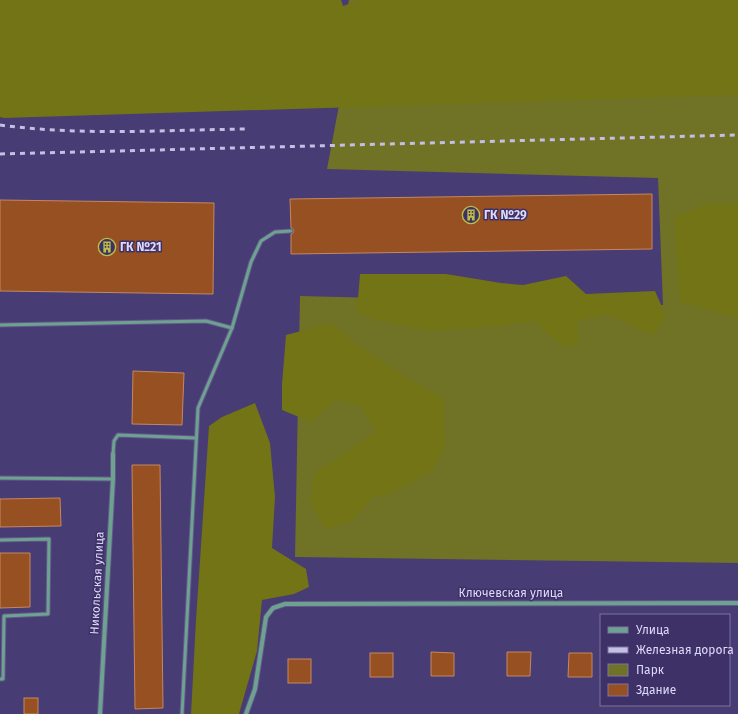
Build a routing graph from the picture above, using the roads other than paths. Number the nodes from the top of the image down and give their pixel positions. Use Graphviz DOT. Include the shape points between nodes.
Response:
graph roads {
  1 [pos="291,232"];
  2 [pos="0,325"];
  3 [pos="232,328"];
  4 [pos="196,438"];
  5 [pos="113,454"];
  6 [pos="0,478"];
  7 [pos="113,479"];
  8 [pos="0,540"];
  9 [pos="738,603"];
  10 [pos="0,679"];
  11 [pos="100,714"];
  12 [pos="182,714"];
  13 [pos="246,714"];
  1 -- 3 [label="lane" via="275,232 261,241 251,262"];
  2 -- 3 [label="lane" via="206,321"];
  3 -- 4 [label="lane" via="198,408"];
  4 -- 5 [label="lane" via="118,435 114,441"];
  4 -- 12 [label="lane"];
  5 -- 7 [label="street, Никольская улица"];
  6 -- 7 [label="lane"];
  7 -- 11 [label="street, Никольская улица"];
  8 -- 10 [label="lane" via="49,539 48,614 4,616 3,679"];
  9 -- 13 [label="street, Ключевская улица" via="285,604 273,608 266,617 255,689"];
}
